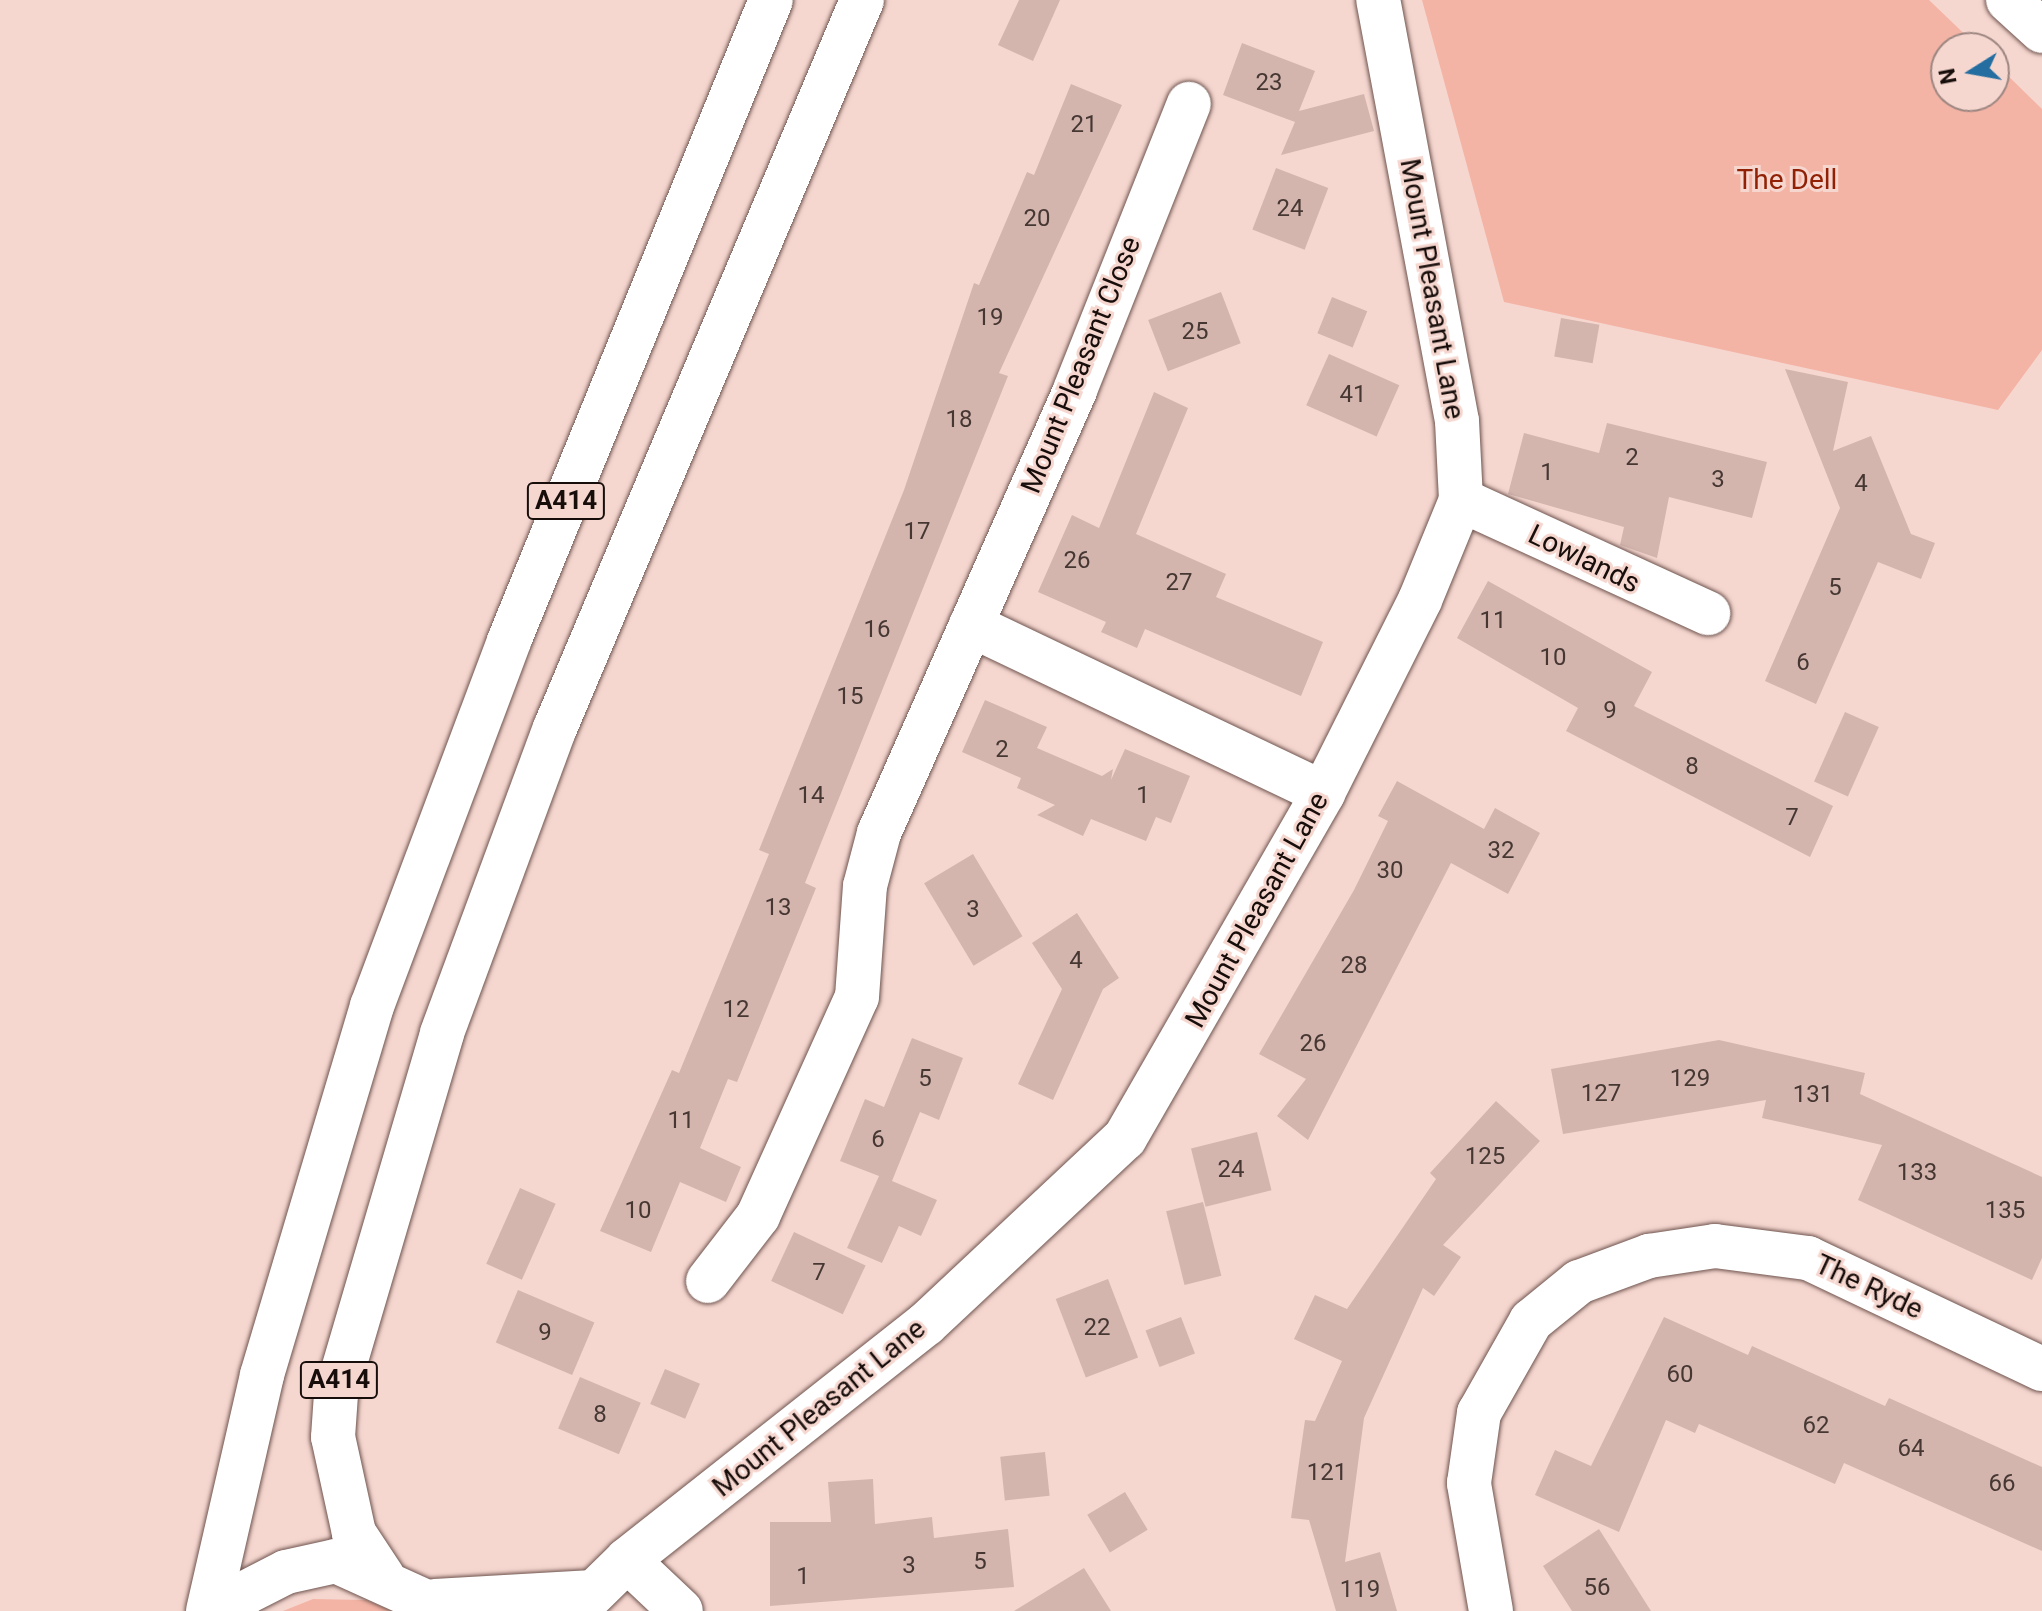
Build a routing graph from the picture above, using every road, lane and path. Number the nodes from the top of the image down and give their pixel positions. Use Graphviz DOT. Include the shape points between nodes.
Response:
graph roads {
  1 [pos="771,0"];
  2 [pos="862,0"];
  3 [pos="1378,0"];
  4 [pos="2008,0"];
  5 [pos="2042,31"];
  6 [pos="1189,104"];
  7 [pos="1461,500"];
  8 [pos="1708,613"];
  9 [pos="971,625"];
  10 [pos="1323,793"];
  11 [pos="708,1281"];
  12 [pos="2042,1369"];
  13 [pos="627,1560"];
  14 [pos="383,1577"];
  15 [pos="582,1601"];
  16 [pos="440,1606"];
  17 [pos="208,1611"];
  18 [pos="232,1611"];
  19 [pos="681,1611"];
  20 [pos="1491,1611"];
  1 -- 17 [label="main road, A414" via="509,641 372,1006 262,1375"];
  2 -- 14 [label="main road, A414" via="555,728 442,1033 336,1394 333,1437 354,1533"];
  3 -- 7 [label="main road, Mount Pleasant Lane" via="1443,327"];
  4 -- 5 [label="main road"];
  6 -- 9 [label="main road, Mount Pleasant Close"];
  7 -- 8 [label="main road, Lowlands"];
  7 -- 10 [label="main road, Mount Pleasant Lane"];
  9 -- 10 [label="main road"];
  9 -- 11 [label="main road, Mount Pleasant Close" via="879,833 865,886 857,997 758,1216"];
  10 -- 13 [label="main road, Mount Pleasant Lane" via="1125,1138 926,1324"];
  12 -- 20 [label="main road, The Ryde" via="1808,1258 1715,1246 1649,1256 1579,1282 1531,1321 1479,1413 1469,1483"];
  13 -- 15 [label="main road, Mount Pleasant Lane"];
  13 -- 19 [label="main road"];
  14 -- 16 [label="main road"];
  14 -- 18 [label="main road" via="336,1561 286,1572 243,1594"];
  15 -- 16 [label="main road, Mount Pleasant Lane"];
}
